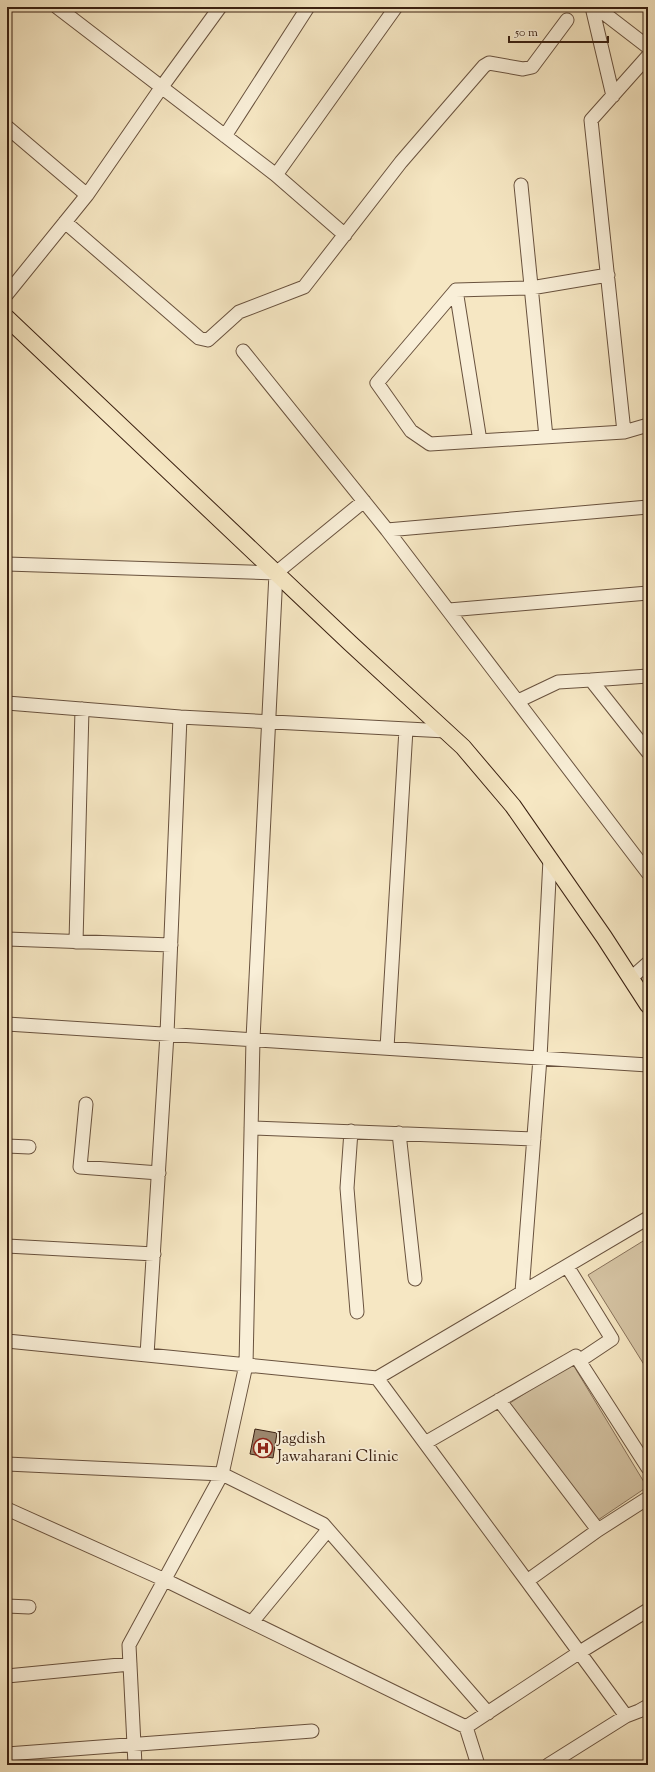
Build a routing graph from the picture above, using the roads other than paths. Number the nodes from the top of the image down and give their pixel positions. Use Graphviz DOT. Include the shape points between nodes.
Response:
graph roads {
  1 [pos="57,7"];
  2 [pos="220,7"];
  3 [pos="308,7"];
  4 [pos="396,7"];
  5 [pos="592,7"];
  6 [pos="596,7"];
  7 [pos="567,20"];
  8 [pos="648,47"];
  9 [pos="648,56"];
  10 [pos="161,88"];
  11 [pos="613,96"];
  12 [pos="7,128"];
  13 [pos="225,136"];
  14 [pos="276,176"];
  15 [pos="522,185"];
  16 [pos="87,195"];
  17 [pos="65,222"];
  18 [pos="345,235"];
  19 [pos="608,274"];
  20 [pos="531,288"];
  21 [pos="456,290"];
  22 [pos="7,294"];
  23 [pos="7,318"];
  24 [pos="244,351"];
  25 [pos="648,425"];
  26 [pos="624,432"];
  27 [pos="546,437"];
  28 [pos="480,441"];
  29 [pos="364,501"];
  30 [pos="648,507"];
  31 [pos="387,530"];
  32 [pos="7,564"];
  33 [pos="276,573"];
  34 [pos="648,593"];
  35 [pos="449,610"];
  36 [pos="648,676"];
  37 [pos="591,680"];
  38 [pos="518,701"];
  39 [pos="7,703"];
  40 [pos="82,709"];
  41 [pos="180,717"];
  42 [pos="269,722"];
  43 [pos="406,729"];
  44 [pos="446,731"];
  45 [pos="648,752"];
  46 [pos="550,859"];
  47 [pos="648,873"];
  48 [pos="7,939"];
  49 [pos="76,942"];
  50 [pos="171,945"];
  51 [pos="648,963"];
  52 [pos="630,978"];
  53 [pos="648,1005"];
  54 [pos="7,1024"];
  55 [pos="167,1034"];
  56 [pos="254,1039"];
  57 [pos="387,1048"];
  58 [pos="540,1058"];
  59 [pos="648,1065"];
  60 [pos="86,1104"];
  61 [pos="252,1128"];
  62 [pos="351,1131"];
  63 [pos="399,1133"];
  64 [pos="534,1139"];
  65 [pos="7,1146"];
  66 [pos="29,1147"];
  67 [pos="159,1172"];
  68 [pos="648,1218"];
  69 [pos="7,1246"];
  70 [pos="154,1254"];
  71 [pos="567,1266"];
  72 [pos="415,1279"];
  73 [pos="522,1292"];
  74 [pos="356,1312"];
  75 [pos="7,1341"];
  76 [pos="147,1355"];
  77 [pos="579,1361"];
  78 [pos="246,1365"];
  79 [pos="377,1378"];
  80 [pos="499,1400"];
  81 [pos="425,1443"];
  82 [pos="7,1464"];
  83 [pos="648,1468"];
  84 [pos="222,1474"];
  85 [pos="648,1498"];
  86 [pos="7,1509"];
  87 [pos="328,1530"];
  88 [pos="598,1530"];
  89 [pos="165,1580"];
  90 [pos="527,1581"];
  91 [pos="7,1606"];
  92 [pos="29,1607"];
  93 [pos="648,1610"];
  94 [pos="252,1622"];
  95 [pos="580,1652"];
  96 [pos="130,1664"];
  97 [pos="7,1676"];
  98 [pos="648,1706"];
  99 [pos="488,1713"];
  100 [pos="626,1716"];
  101 [pos="466,1727"];
  102 [pos="312,1732"];
  103 [pos="134,1744"];
  104 [pos="7,1754"];
  105 [pos="135,1765"];
  106 [pos="478,1765"];
  107 [pos="548,1765"];
  1 -- 10 [label="street"];
  2 -- 10 [label="street"];
  3 -- 13 [label="street"];
  4 -- 14 [label="street"];
  5 -- 11 [label="street"];
  6 -- 8 [label="street"];
  7 -- 18 [label="street" via="532,67 523,69 489,63 484,66 401,162"];
  9 -- 11 [label="street"];
  10 -- 13 [label="street"];
  10 -- 16 [label="street"];
  11 -- 19 [label="street" via="591,120"];
  12 -- 16 [label="street"];
  13 -- 14 [label="street"];
  14 -- 18 [label="street"];
  15 -- 20 [label="street"];
  16 -- 17 [label="street"];
  17 -- 18 [label="street" via="199,338 208,340 239,312 304,287"];
  17 -- 22 [label="street"];
  19 -- 20 [label="street"];
  19 -- 26 [label="street"];
  20 -- 21 [label="street"];
  20 -- 27 [label="street"];
  21 -- 28 [label="street"];
  21 -- 28 [label="street" via="377,383 411,431 430,444"];
  23 -- 33 [label="main road"];
  24 -- 29 [label="street"];
  25 -- 26 [label="street"];
  26 -- 27 [label="street"];
  27 -- 28 [label="street"];
  29 -- 31 [label="street"];
  29 -- 33 [label="street"];
  30 -- 31 [label="street"];
  31 -- 35 [label="street"];
  32 -- 33 [label="street"];
  33 -- 42 [label="street"];
  33 -- 44 [label="main road"];
  34 -- 35 [label="street"];
  35 -- 38 [label="street"];
  36 -- 37 [label="street"];
  37 -- 38 [label="street" via="558,682"];
  37 -- 45 [label="street"];
  38 -- 47 [label="street"];
  39 -- 40 [label="street"];
  40 -- 41 [label="street"];
  40 -- 49 [label="street"];
  41 -- 42 [label="street"];
  41 -- 50 [label="street"];
  42 -- 43 [label="street"];
  42 -- 56 [label="street"];
  43 -- 44 [label="street"];
  43 -- 57 [label="street"];
  44 -- 46 [label="main road" via="463,747 513,806"];
  46 -- 52 [label="main road"];
  46 -- 58 [label="street"];
  48 -- 49 [label="street"];
  49 -- 50 [label="street"];
  50 -- 55 [label="street"];
  51 -- 52 [label="street"];
  52 -- 53 [label="main road"];
  54 -- 55 [label="street"];
  55 -- 56 [label="street"];
  55 -- 67 [label="street"];
  56 -- 57 [label="street"];
  56 -- 61 [label="street"];
  57 -- 58 [label="street"];
  58 -- 59 [label="street"];
  58 -- 64 [label="street"];
  60 -- 67 [label="street" via="80,1166"];
  61 -- 62 [label="street"];
  61 -- 78 [label="street"];
  62 -- 63 [label="street"];
  62 -- 74 [label="street" via="348,1188"];
  63 -- 64 [label="street"];
  63 -- 72 [label="street"];
  64 -- 73 [label="street"];
  65 -- 66 [label="street"];
  67 -- 70 [label="street"];
  68 -- 71 [label="street"];
  69 -- 70 [label="street"];
  70 -- 76 [label="street"];
  71 -- 73 [label="street"];
  71 -- 77 [label="street" via="612,1339"];
  73 -- 79 [label="street"];
  75 -- 76 [label="street"];
  76 -- 78 [label="street"];
  77 -- 80 [label="street" via="576,1356"];
  77 -- 83 [label="street"];
  78 -- 79 [label="street"];
  78 -- 84 [label="street"];
  79 -- 81 [label="street"];
  80 -- 81 [label="street"];
  80 -- 88 [label="street"];
  81 -- 90 [label="street"];
  82 -- 84 [label="street"];
  84 -- 87 [label="street" via="323,1524"];
  84 -- 89 [label="street"];
  85 -- 88 [label="street"];
  86 -- 89 [label="street"];
  87 -- 94 [label="street"];
  87 -- 99 [label="street"];
  88 -- 90 [label="street"];
  89 -- 94 [label="street"];
  89 -- 96 [label="street" via="129,1645"];
  90 -- 95 [label="street"];
  91 -- 92 [label="street"];
  93 -- 95 [label="street"];
  94 -- 101 [label="street"];
  95 -- 99 [label="street"];
  95 -- 100 [label="street"];
  96 -- 97 [label="street"];
  96 -- 103 [label="street"];
  98 -- 100 [label="street"];
  99 -- 101 [label="street"];
  100 -- 107 [label="street"];
  101 -- 106 [label="street"];
  102 -- 103 [label="street"];
  103 -- 104 [label="street"];
  103 -- 105 [label="street"];
}
